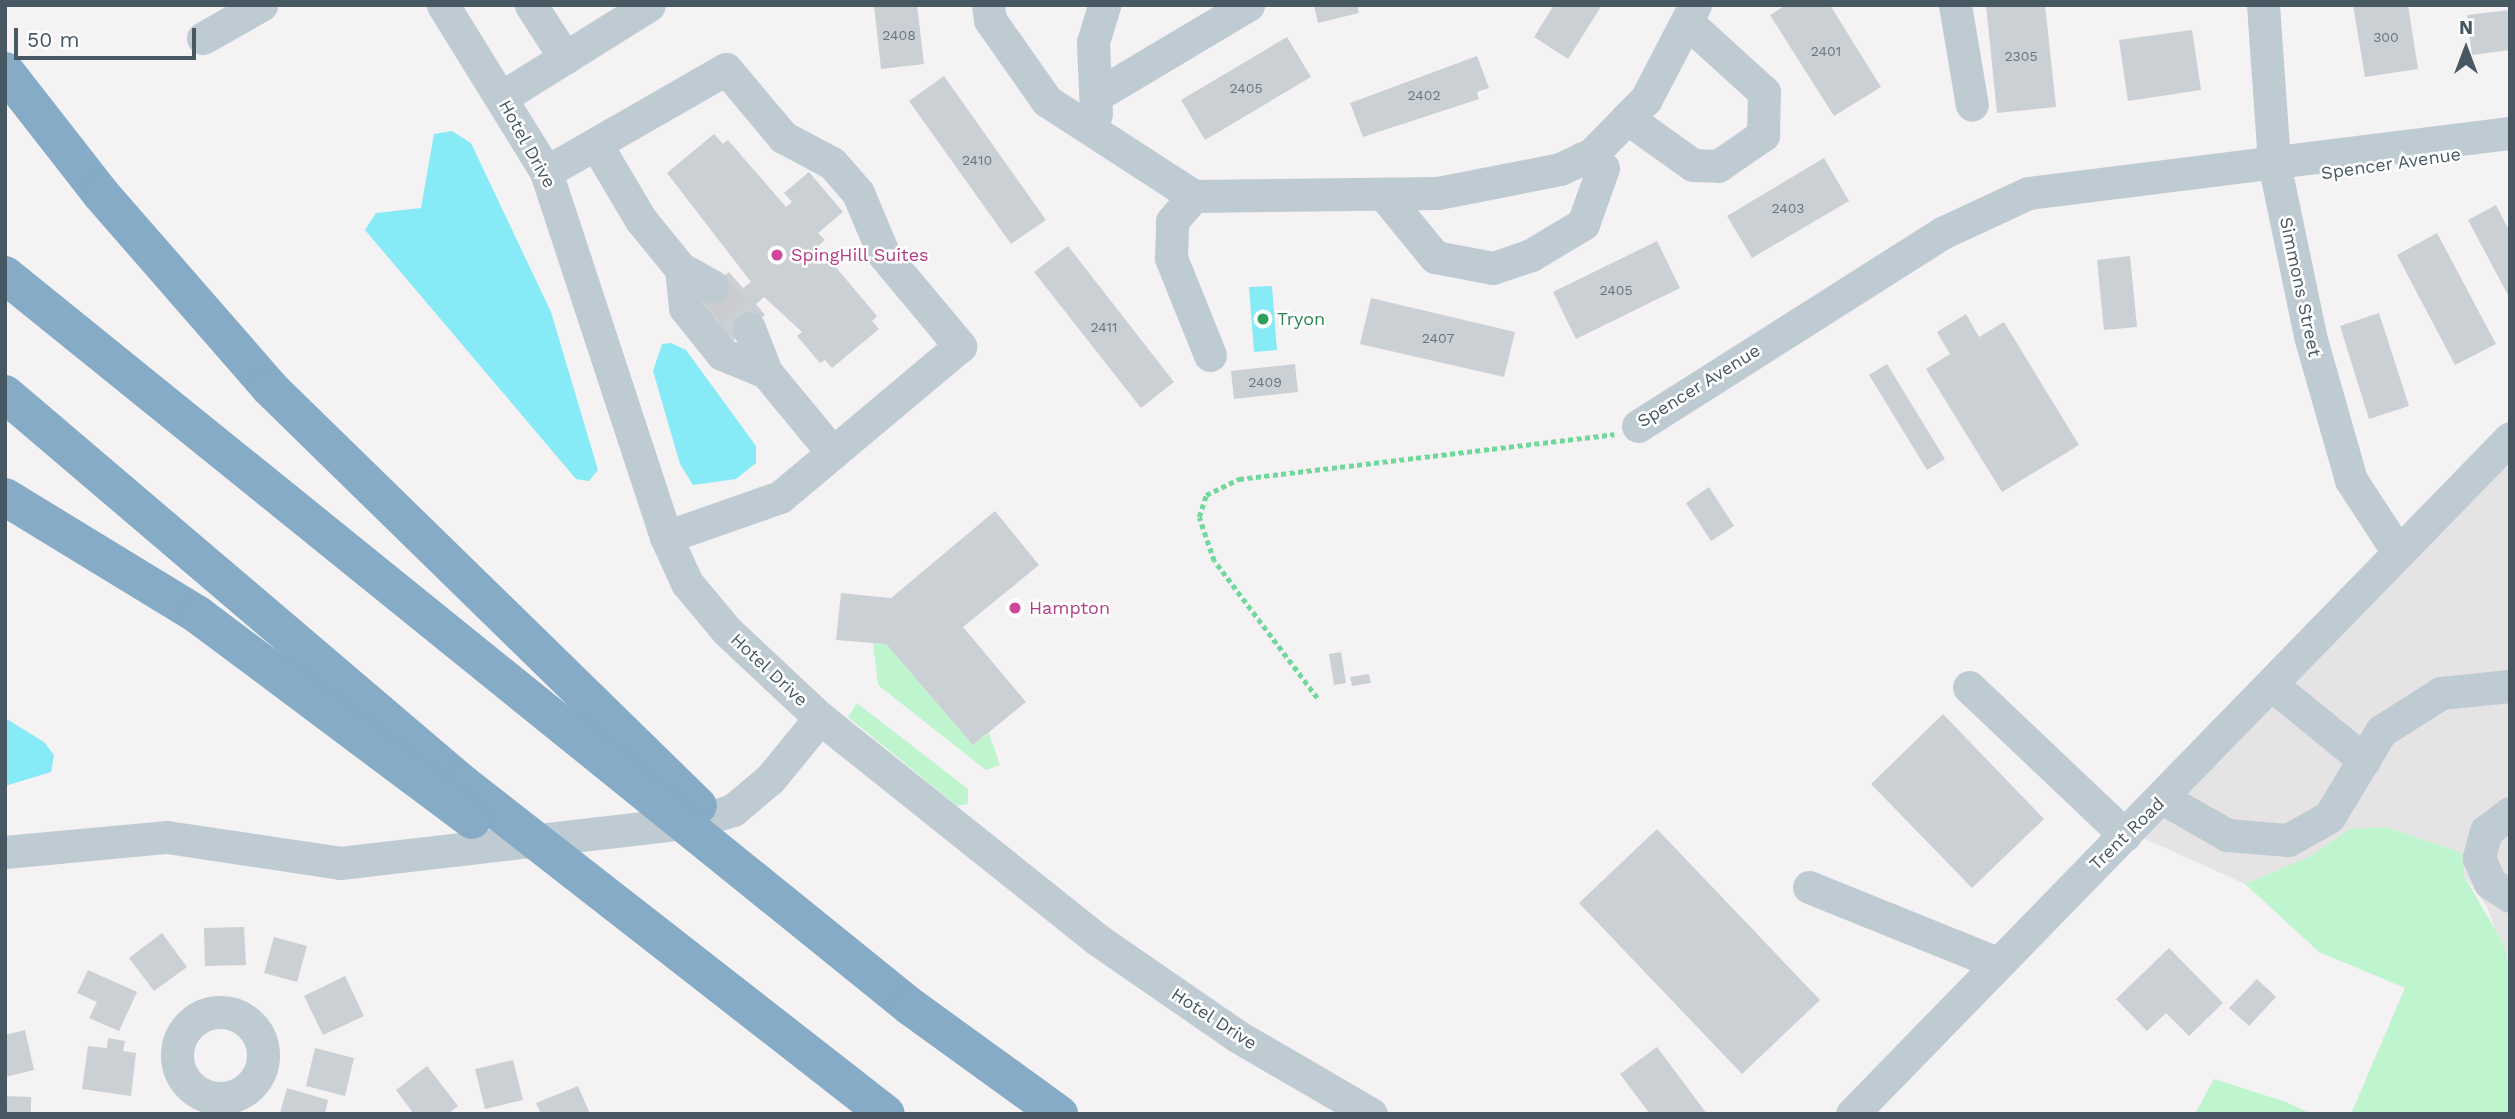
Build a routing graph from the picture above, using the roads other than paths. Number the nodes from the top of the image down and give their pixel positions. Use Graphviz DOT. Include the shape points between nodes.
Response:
graph roads {
  1 [pos="261,5"];
  2 [pos="443,5"];
  3 [pos="531,5"];
  4 [pos="649,5"];
  5 [pos="988,5"];
  6 [pos="1104,5"];
  7 [pos="1248,5"];
  8 [pos="1955,5"];
  9 [pos="2263,5"];
  10 [pos="1691,14"];
  11 [pos="203,38"];
  12 [pos="565,58"];
  13 [pos="5,71"];
  14 [pos="1097,95"];
  15 [pos="502,97"];
  16 [pos="1972,105"];
  17 [pos="1627,118"];
  18 [pos="1096,130"];
  19 [pos="2510,133"];
  20 [pos="596,144"];
  21 [pos="2510,148"];
  22 [pos="1581,158"];
  23 [pos="2274,163"];
  24 [pos="546,172"];
  25 [pos="1385,196"];
  26 [pos="1194,197"];
  27 [pos="681,269"];
  28 [pos="5,275"];
  29 [pos="712,286"];
  30 [pos="749,328"];
  31 [pos="1210,355"];
  32 [pos="766,372"];
  33 [pos="5,394"];
  34 [pos="1638,426"];
  35 [pos="2510,438"];
  36 [pos="833,453"];
  37 [pos="5,497"];
  38 [pos="666,537"];
  39 [pos="2398,552"];
  40 [pos="2272,685"];
  41 [pos="2510,686"];
  42 [pos="1969,687"];
  43 [pos="820,718"];
  44 [pos="2364,760"];
  45 [pos="445,786"];
  46 [pos="2164,799"];
  47 [pos="2510,813"];
  48 [pos="2125,835"];
  49 [pos="5,852"];
  50 [pos="766,880"];
  51 [pos="1809,887"];
  52 [pos="2510,896"];
  53 [pos="1996,962"];
  54 [pos="886,1114"];
  55 [pos="1059,1114"];
  56 [pos="1371,1114"];
  57 [pos="1852,1114"];
  1 -- 11 [label="street"];
  2 -- 15 [label="street, Hotel Drive"];
  3 -- 12 [label="street"];
  4 -- 12 [label="street"];
  5 -- 18 [label="street" via="990,20 1047,101"];
  6 -- 14 [label="street" via="1093,42"];
  7 -- 14 [label="street"];
  8 -- 16 [label="street"];
  9 -- 23 [label="street, Simmons Street"];
  10 -- 17 [label="street" via="1646,99"];
  10 -- 17 [label="street" via="1764,92 1763,135 1718,166 1693,165"];
  12 -- 15 [label="street"];
  13 -- 50 [label="highway" via="142,243 270,388"];
  14 -- 18 [label="street"];
  15 -- 24 [label="street, Hotel Drive"];
  17 -- 22 [label="street"];
  18 -- 26 [label="street"];
  19 -- 23 [label="street, Spencer Avenue"];
  20 -- 24 [label="street"];
  20 -- 27 [label="street" via="641,220"];
  20 -- 36 [label="street" via="726,69 783,137 832,163 858,193 884,255 960,346"];
  21 -- 23 [label="street, Spencer Avenue" via="2315,176"];
  22 -- 25 [label="street" via="1503,186"];
  22 -- 25 [label="street" via="1603,168 1583,224 1531,255 1493,268 1435,257"];
  23 -- 34 [label="street, Spencer Avenue" via="2028,193 1986,210"];
  23 -- 39 [label="street, Simmons Street" via="2333,433 2351,480"];
  24 -- 38 [label="street, Hotel Drive"];
  25 -- 26 [label="street"];
  26 -- 31 [label="street" via="1172,221 1171,258"];
  27 -- 29 [label="street"];
  27 -- 32 [label="street" via="685,308 722,354"];
  28 -- 50 [label="highway" via="605,761"];
  30 -- 32 [label="street"];
  32 -- 36 [label="street"];
  33 -- 45 [label="highway"];
  35 -- 39 [label="street, Trent Road"];
  36 -- 38 [label="street" via="780,497"];
  37 -- 45 [label="highway" via="198,615"];
  38 -- 43 [label="street, Hotel Drive" via="687,583 727,631"];
  39 -- 40 [label="street, Trent Road"];
  40 -- 44 [label="street"];
  40 -- 46 [label="street, Trent Road"];
  41 -- 44 [label="street" via="2441,693 2381,731"];
  42 -- 48 [label="street"];
  43 -- 49 [label="street" via="770,779 733,810 693,822 340,863 167,837"];
  43 -- 56 [label="street, Hotel Drive" via="1098,940 1237,1036"];
  44 -- 46 [label="street" via="2329,817 2288,840 2227,835"];
  45 -- 54 [label="highway"];
  46 -- 48 [label="street, Trent Road"];
  47 -- 52 [label="street" via="2486,831 2479,858 2490,883"];
  48 -- 53 [label="street, Trent Road"];
  50 -- 55 [label="highway" via="911,1007"];
  51 -- 53 [label="street"];
  53 -- 57 [label="street, Trent Road"];
}
